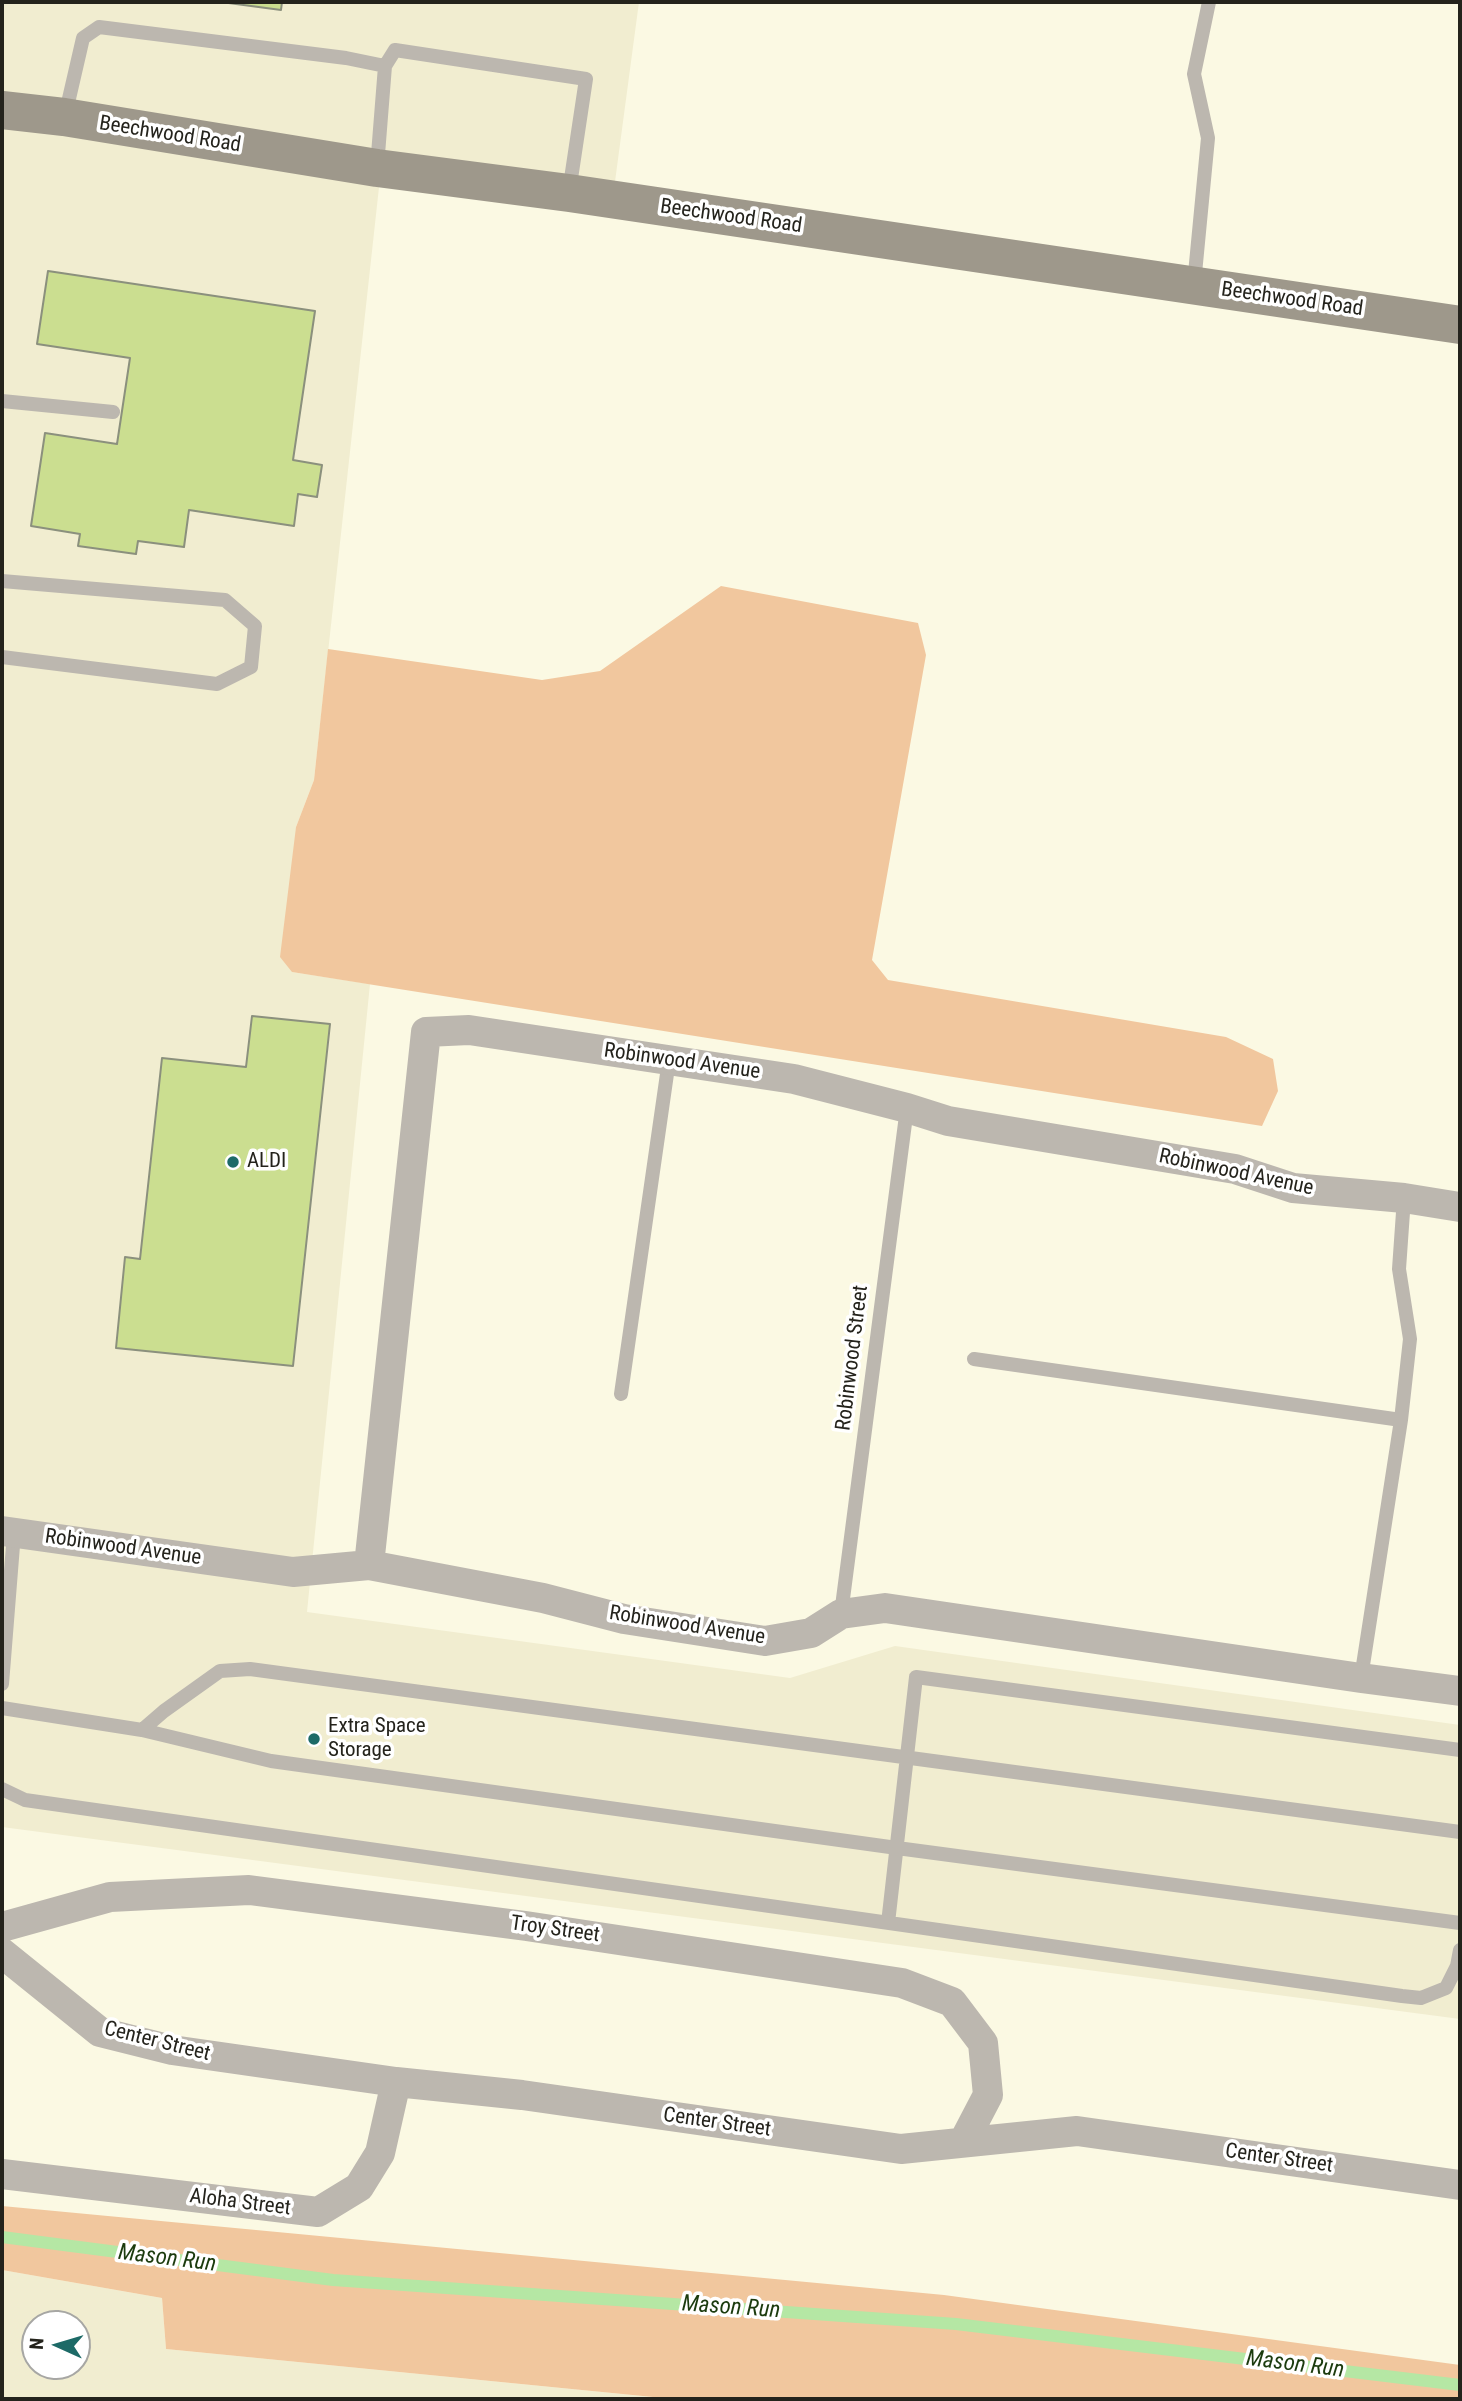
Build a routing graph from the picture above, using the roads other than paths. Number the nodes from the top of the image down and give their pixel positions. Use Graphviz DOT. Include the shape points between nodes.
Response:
graph roads {
  1 [pos="1209,2"];
  2 [pos="385,66"];
  3 [pos="2,110"];
  4 [pos="64,117"];
  5 [pos="377,168"];
  6 [pos="569,193"];
  7 [pos="1194,286"];
  8 [pos="1460,325"];
  9 [pos="2,401"];
  10 [pos="113,412"];
  11 [pos="2,581"];
  12 [pos="2,657"];
  13 [pos="669,1060"];
  14 [pos="907,1108"];
  15 [pos="1404,1198"];
  16 [pos="1460,1207"];
  17 [pos="974,1359"];
  18 [pos="621,1394"];
  19 [pos="1401,1420"];
  20 [pos="8,1532"];
  21 [pos="369,1565"];
  22 [pos="841,1614"];
  23 [pos="1361,1678"];
  24 [pos="2,1684"];
  25 [pos="1460,1691"];
  26 [pos="2,1708"];
  27 [pos="142,1730"];
  28 [pos="1460,1751"];
  29 [pos="907,1757"];
  30 [pos="2,1789"];
  31 [pos="1460,1832"];
  32 [pos="897,1848"];
  33 [pos="888,1923"];
  34 [pos="1460,1923"];
  35 [pos="2,1927"];
  36 [pos="1460,1950"];
  37 [pos="2,1953"];
  38 [pos="396,2082"];
  39 [pos="964,2141"];
  40 [pos="2,2174"];
  41 [pos="1460,2185"];
  1 -- 7 [label="lane" via="1194,75 1208,138"];
  2 -- 4 [label="lane" via="99,27 83,38"];
  2 -- 5 [label="lane"];
  2 -- 6 [label="lane" via="395,50 586,79"];
  3 -- 4 [label="street, Beechwood Road"];
  4 -- 5 [label="street, Beechwood Road"];
  5 -- 6 [label="street, Beechwood Road"];
  6 -- 7 [label="street, Beechwood Road"];
  7 -- 8 [label="street, Beechwood Road"];
  9 -- 10 [label="lane"];
  11 -- 12 [label="lane" via="225,600 255,626 251,667 218,684"];
  13 -- 14 [label="street, Robinwood Avenue" via="794,1079"];
  13 -- 18 [label="lane"];
  13 -- 21 [label="street, Robinwood Avenue" via="468,1030 426,1032"];
  14 -- 15 [label="street, Robinwood Avenue" via="948,1121 1235,1169 1293,1188"];
  14 -- 22 [label="lane, Robinwood Street"];
  15 -- 16 [label="street, Robinwood Avenue"];
  15 -- 19 [label="lane" via="1399,1269 1410,1339"];
  17 -- 19 [label="lane"];
  19 -- 23 [label="lane"];
  20 -- 21 [label="street, Robinwood Avenue" via="293,1572"];
  20 -- 24 [label="lane"];
  21 -- 22 [label="street, Robinwood Avenue" via="542,1598 624,1619 765,1641 811,1633"];
  22 -- 23 [label="street, Robinwood Avenue" via="885,1608"];
  23 -- 25 [label="street, Robinwood Avenue"];
  26 -- 27 [label="lane"];
  27 -- 29 [label="lane" via="220,1671 250,1669"];
  27 -- 32 [label="lane" via="271,1761"];
  28 -- 29 [label="lane" via="916,1677"];
  29 -- 31 [label="lane"];
  29 -- 32 [label="lane"];
  30 -- 33 [label="lane" via="25,1800"];
  32 -- 33 [label="lane"];
  32 -- 34 [label="lane"];
  33 -- 36 [label="lane" via="1421,1998 1446,1988"];
  35 -- 39 [label="street, Troy Street" via="110,1896 249,1890 902,1983 952,2002 983,2043 988,2095"];
  37 -- 38 [label="street, Center Street" via="100,2032 172,2050"];
  38 -- 39 [label="street, Center Street" via="522,2095 901,2149"];
  38 -- 40 [label="street, Aloha Street" via="380,2153 359,2187 318,2212"];
  39 -- 41 [label="street, Center Street" via="1077,2131"];
}
